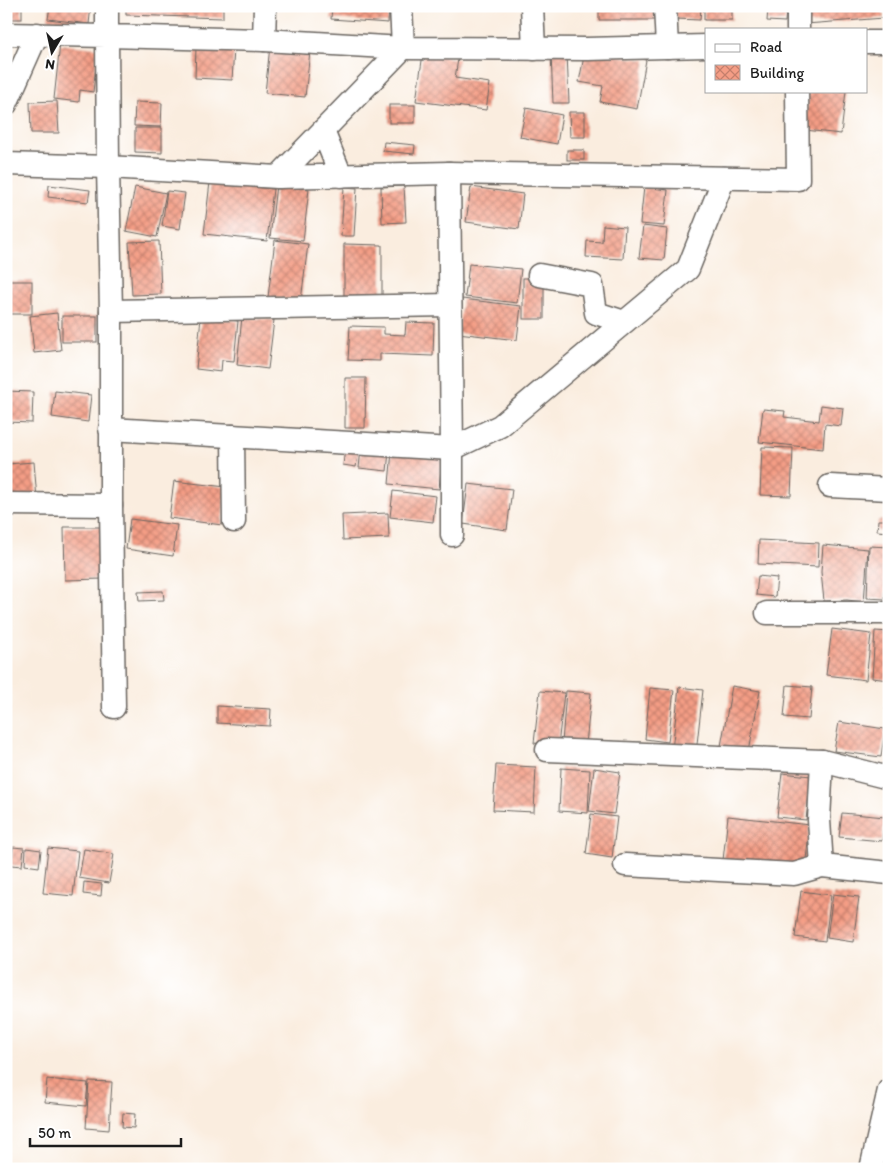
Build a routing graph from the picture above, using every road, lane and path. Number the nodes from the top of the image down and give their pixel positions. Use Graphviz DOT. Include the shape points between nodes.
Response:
graph roads {
  1 [pos="107,6"];
  2 [pos="264,6"];
  3 [pos="402,6"];
  4 [pos="532,6"];
  5 [pos="665,6"];
  6 [pos="798,6"];
  7 [pos="798,28"];
  8 [pos="6,34"];
  9 [pos="36,34"];
  10 [pos="107,36"];
  11 [pos="264,40"];
  12 [pos="868,42"];
  13 [pos="889,42"];
  14 [pos="705,46"];
  15 [pos="667,47"];
  16 [pos="403,48"];
  17 [pos="534,49"];
  18 [pos="798,92"];
  19 [pos="6,104"];
  20 [pos="323,131"];
  21 [pos="6,164"];
  22 [pos="108,167"];
  23 [pos="449,173"];
  24 [pos="341,176"];
  25 [pos="278,177"];
  26 [pos="724,178"];
  27 [pos="539,275"];
  28 [pos="450,305"];
  29 [pos="111,311"];
  30 [pos="624,322"];
  31 [pos="110,429"];
  32 [pos="233,436"];
  33 [pos="452,449"];
  34 [pos="830,486"];
  35 [pos="889,489"];
  36 [pos="6,504"];
  37 [pos="111,505"];
  38 [pos="234,521"];
  39 [pos="452,535"];
  40 [pos="767,613"];
  41 [pos="889,613"];
  42 [pos="114,707"];
  43 [pos="547,750"];
  44 [pos="822,761"];
  45 [pos="889,778"];
  46 [pos="626,865"];
  47 [pos="822,866"];
  48 [pos="889,873"];
  49 [pos="889,1090"];
  50 [pos="871,1169"];
  1 -- 10 [label="street"];
  2 -- 11 [label="street"];
  3 -- 16 [label="street"];
  4 -- 17 [label="street"];
  5 -- 15 [label="street"];
  6 -- 7 [label="street"];
  8 -- 9 [label="street"];
  9 -- 10 [label="street"];
  9 -- 19 [label="street"];
  10 -- 11 [label="street"];
  10 -- 22 [label="street"];
  11 -- 16 [label="street"];
  12 -- 13 [label="street"];
  14 -- 15 [label="street"];
  15 -- 17 [label="street"];
  16 -- 17 [label="street"];
  16 -- 20 [label="street"];
  18 -- 26 [label="street" via="798,179"];
  20 -- 24 [label="street"];
  20 -- 25 [label="street"];
  21 -- 22 [label="street"];
  22 -- 25 [label="street"];
  22 -- 29 [label="street"];
  23 -- 24 [label="street"];
  23 -- 26 [label="street"];
  23 -- 28 [label="street"];
  24 -- 25 [label="street"];
  26 -- 30 [label="street" via="688,269"];
  27 -- 30 [label="street" via="592,286 596,313"];
  28 -- 29 [label="street"];
  28 -- 33 [label="street"];
  29 -- 31 [label="street"];
  30 -- 33 [label="street" via="500,426"];
  31 -- 32 [label="street"];
  31 -- 37 [label="street"];
  32 -- 33 [label="street"];
  32 -- 38 [label="street"];
  33 -- 39 [label="street"];
  34 -- 35 [label="street"];
  36 -- 37 [label="street"];
  37 -- 42 [label="street"];
  40 -- 41 [label="street"];
  43 -- 44 [label="street"];
  44 -- 45 [label="street"];
  44 -- 47 [label="street" via="819,820"];
  46 -- 47 [label="street" via="794,874"];
  47 -- 48 [label="street"];
  49 -- 50 [label="street"];
}
